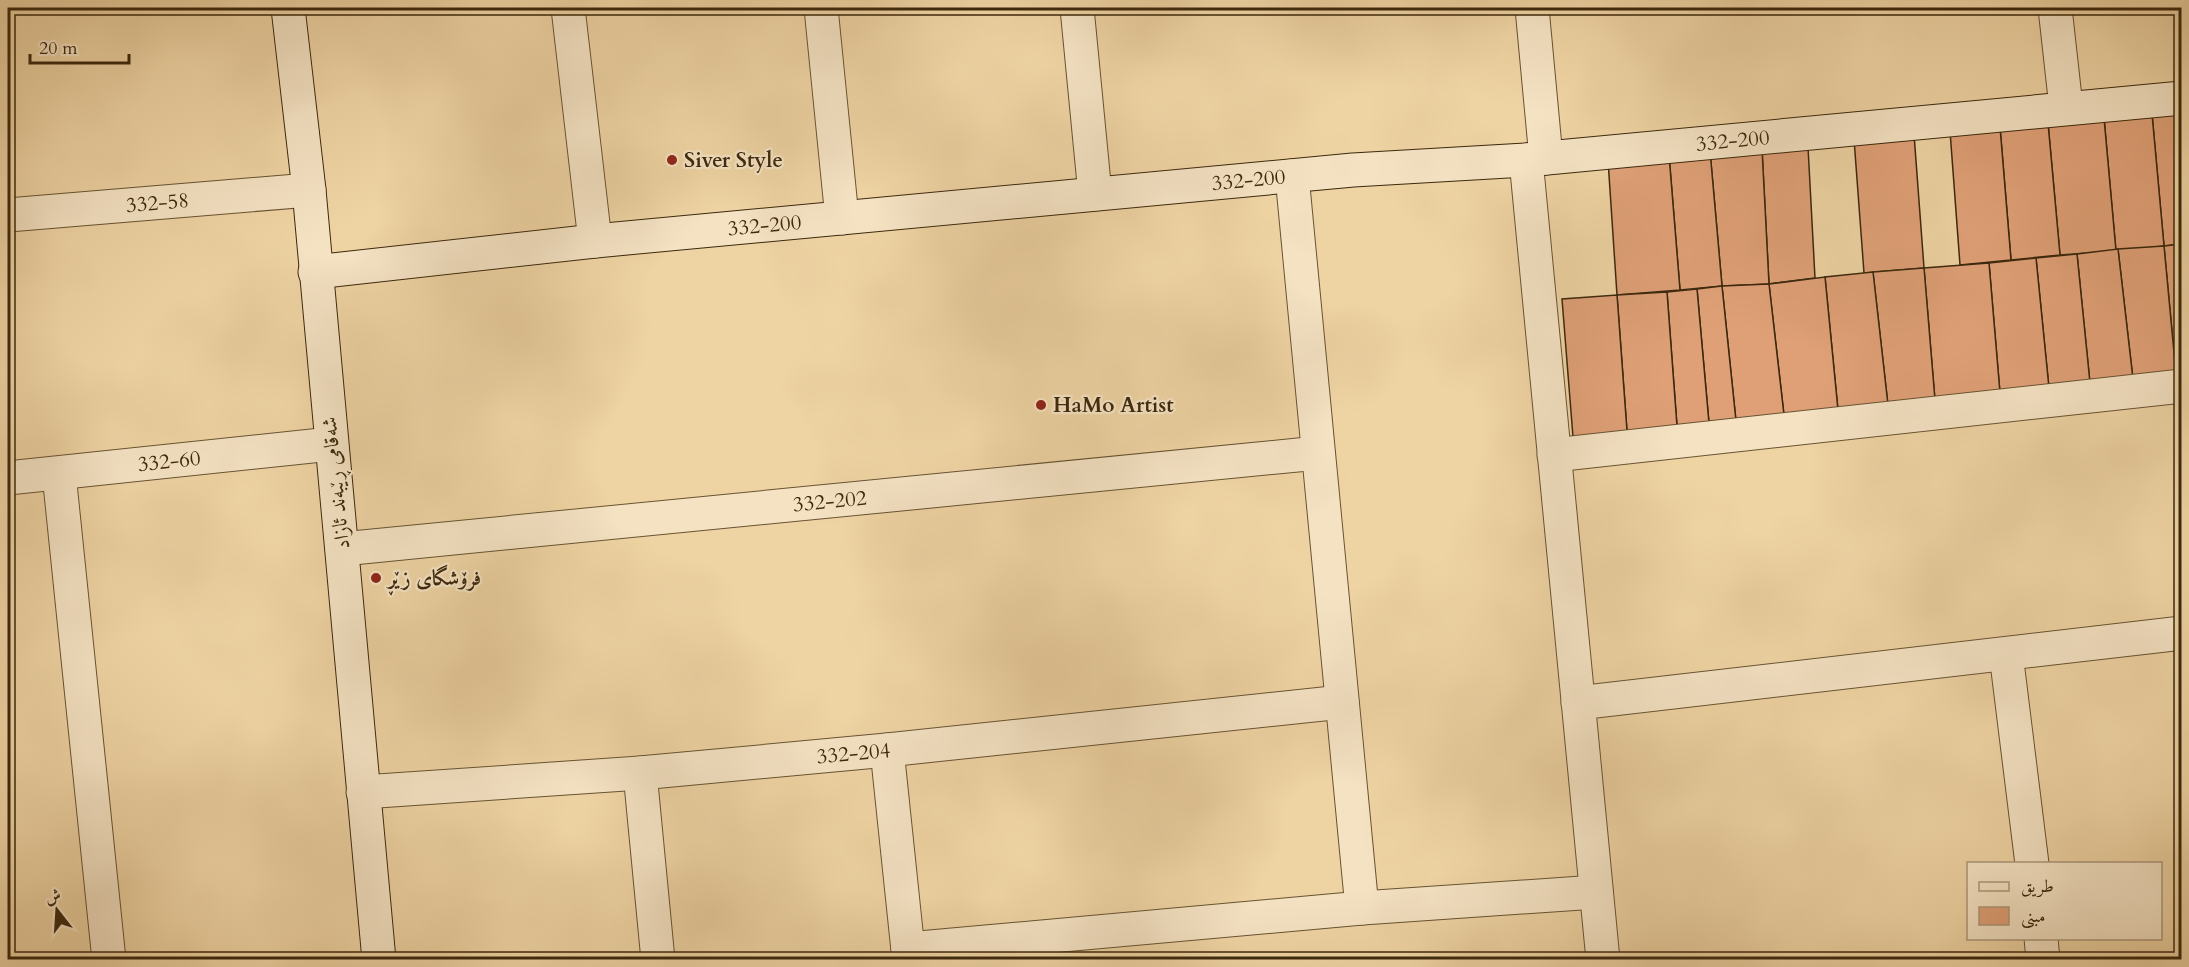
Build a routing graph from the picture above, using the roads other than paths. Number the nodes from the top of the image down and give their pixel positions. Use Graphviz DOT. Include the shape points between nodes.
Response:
graph roads {
  1 [pos="288,8"];
  2 [pos="568,8"];
  3 [pos="821,8"];
  4 [pos="1077,8"];
  5 [pos="1532,8"];
  6 [pos="2055,8"];
  7 [pos="2181,98"];
  8 [pos="2066,107"];
  9 [pos="1536,159"];
  10 [pos="1292,176"];
  11 [pos="309,190"];
  12 [pos="1095,194"];
  13 [pos="8,215"];
  14 [pos="842,218"];
  15 [pos="595,241"];
  16 [pos="315,272"];
  17 [pos="2181,386"];
  18 [pos="331,444"];
  19 [pos="1318,453"];
  20 [pos="1554,455"];
  21 [pos="59,474"];
  22 [pos="8,478"];
  23 [pos="342,549"];
  24 [pos="2181,633"];
  25 [pos="2006,654"];
  26 [pos="1342,702"];
  27 [pos="1578,703"];
  28 [pos="886,750"];
  29 [pos="640,772"];
  30 [pos="363,792"];
  31 [pos="2032,862"];
  32 [pos="1596,892"];
  33 [pos="1362,908"];
  34 [pos="2041,940"];
  35 [pos="908,954"];
  36 [pos="109,960"];
  37 [pos="379,960"];
  38 [pos="658,960"];
  39 [pos="1603,960"];
  40 [pos="2043,960"];
  1 -- 11 [label="street, شەقامی ڕێبەند ئازاد"];
  2 -- 15 [label="street"];
  3 -- 14 [label="street"];
  4 -- 12 [label="street"];
  5 -- 9 [label="street"];
  6 -- 8 [label="street"];
  7 -- 8 [label="street, 332-200"];
  8 -- 9 [label="street, 332-200"];
  9 -- 10 [label="street, 332-200"];
  9 -- 20 [label="street"];
  10 -- 12 [label="street, 332-200"];
  10 -- 19 [label="street"];
  11 -- 13 [label="street, 332-58"];
  11 -- 16 [label="street, شەقامی ڕێبەند ئازاد"];
  12 -- 14 [label="street, 332-200"];
  14 -- 15 [label="street, 332-200"];
  15 -- 16 [label="street, 332-200"];
  16 -- 18 [label="street, شەقامی ڕێبەند ئازاد"];
  17 -- 20 [label="street"];
  18 -- 21 [label="street, 332-60"];
  18 -- 23 [label="street, شەقامی ڕێبەند ئازاد"];
  19 -- 23 [label="street, 332-202"];
  19 -- 26 [label="street"];
  20 -- 27 [label="street"];
  21 -- 22 [label="street, 332-60"];
  21 -- 36 [label="street"];
  23 -- 30 [label="street, شەقامی ڕێبەند ئازاد"];
  24 -- 25 [label="street"];
  25 -- 27 [label="street"];
  25 -- 31 [label="street"];
  26 -- 28 [label="street, 332-204"];
  26 -- 33 [label="street"];
  27 -- 32 [label="street"];
  28 -- 29 [label="street, 332-204"];
  28 -- 35 [label="street"];
  29 -- 30 [label="street, 332-204"];
  29 -- 38 [label="street"];
  30 -- 37 [label="street, شەقامی ڕێبەند ئازاد"];
  32 -- 33 [label="street"];
  32 -- 39 [label="street"];
  33 -- 35 [label="street"];
  34 -- 40 [label="street"];
}
